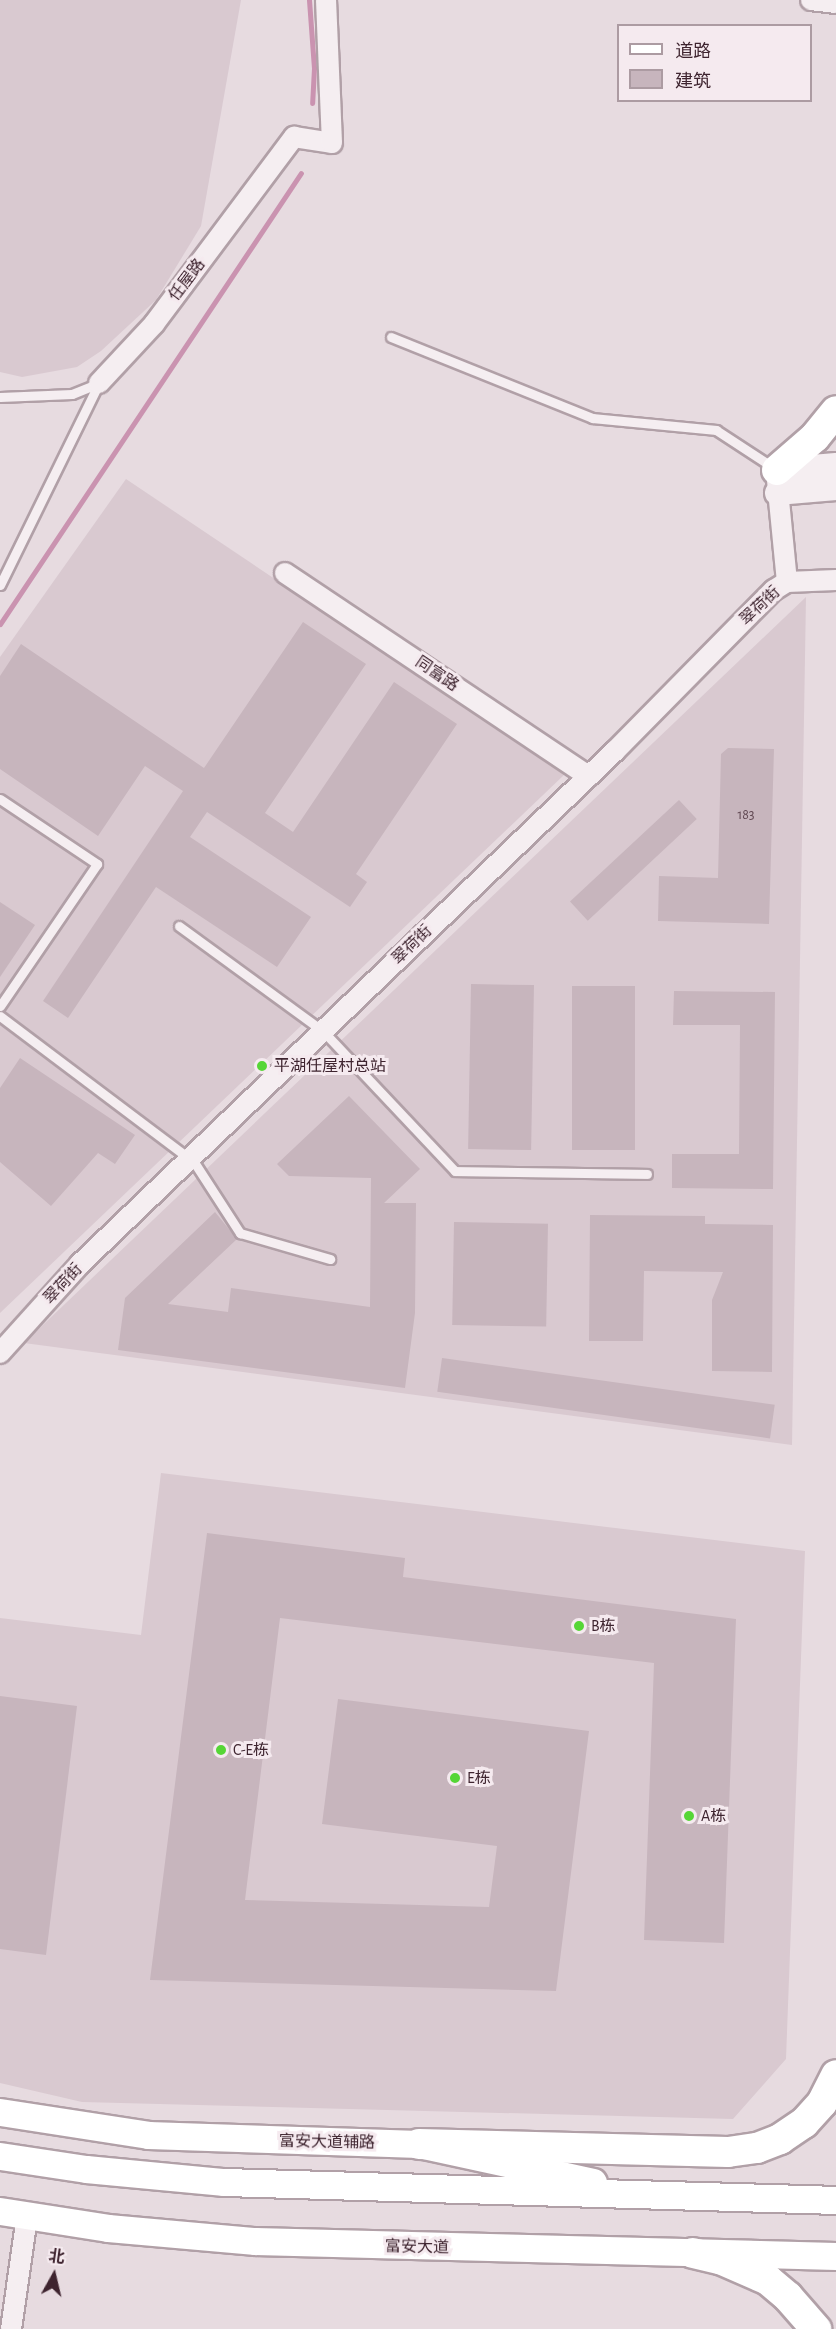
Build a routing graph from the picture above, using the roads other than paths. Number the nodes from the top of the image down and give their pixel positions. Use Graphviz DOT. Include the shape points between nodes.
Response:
graph roads {
  1 [pos="326,0"];
  2 [pos="811,0"];
  3 [pos="836,3"];
  4 [pos="391,337"];
  5 [pos="99,383"];
  6 [pos="0,397"];
  7 [pos="836,411"];
  8 [pos="836,465"];
  9 [pos="777,482"];
  10 [pos="836,488"];
  11 [pos="285,573"];
  12 [pos="836,580"];
  13 [pos="787,582"];
  14 [pos="0,585"];
  15 [pos="588,776"];
  16 [pos="0,799"];
  17 [pos="179,926"];
  18 [pos="0,1006"];
  19 [pos="0,1016"];
  20 [pos="323,1031"];
  21 [pos="190,1159"];
  22 [pos="647,1174"];
  23 [pos="330,1259"];
  24 [pos="2,1353"];
  25 [pos="836,2075"];
  26 [pos="0,2112"];
  27 [pos="419,2144"];
  28 [pos="0,2156"];
  29 [pos="650,2195"];
  30 [pos="836,2200"];
  31 [pos="0,2211"];
  32 [pos="27,2216"];
  33 [pos="693,2253"];
  34 [pos="836,2256"];
  35 [pos="11,2329"];
  36 [pos="816,2329"];
  1 -- 5 [label="street, 任屋路" via="332,143 294,137 154,324"];
  2 -- 3 [label="street"];
  4 -- 9 [label="lane" via="592,418 716,430"];
  5 -- 6 [label="lane" via="72,394"];
  5 -- 14 [label="lane, 任屋路"];
  7 -- 9 [label="main road"];
  8 -- 9 [label="street"];
  9 -- 10 [label="street"];
  9 -- 13 [label="street"];
  11 -- 15 [label="street, 同富路"];
  12 -- 13 [label="street, 翠荷街"];
  13 -- 15 [label="street, 翠荷街" via="774,590"];
  15 -- 20 [label="street, 翠荷街"];
  16 -- 18 [label="lane" via="97,864"];
  17 -- 20 [label="lane"];
  19 -- 21 [label="lane"];
  20 -- 21 [label="street, 翠荷街"];
  20 -- 22 [label="lane" via="455,1171"];
  21 -- 23 [label="lane" via="240,1233"];
  21 -- 24 [label="street, 翠荷街" via="80,1264"];
  25 -- 27 [label="main road" via="822,2103 804,2123 757,2148 728,2152"];
  26 -- 27 [label="main road, 富安大道辅路" via="148,2135"];
  27 -- 29 [label="main road, 富安大道辅路"];
  28 -- 29 [label="main road" via="224,2182"];
  29 -- 30 [label="main road"];
  31 -- 32 [label="main road, 富安大道"];
  32 -- 33 [label="main road, 富安大道" via="108,2228 255,2241"];
  32 -- 35 [label="street"];
  33 -- 34 [label="main road, 富安大道"];
  33 -- 36 [label="main road" via="720,2259 768,2280 788,2296"];
}
